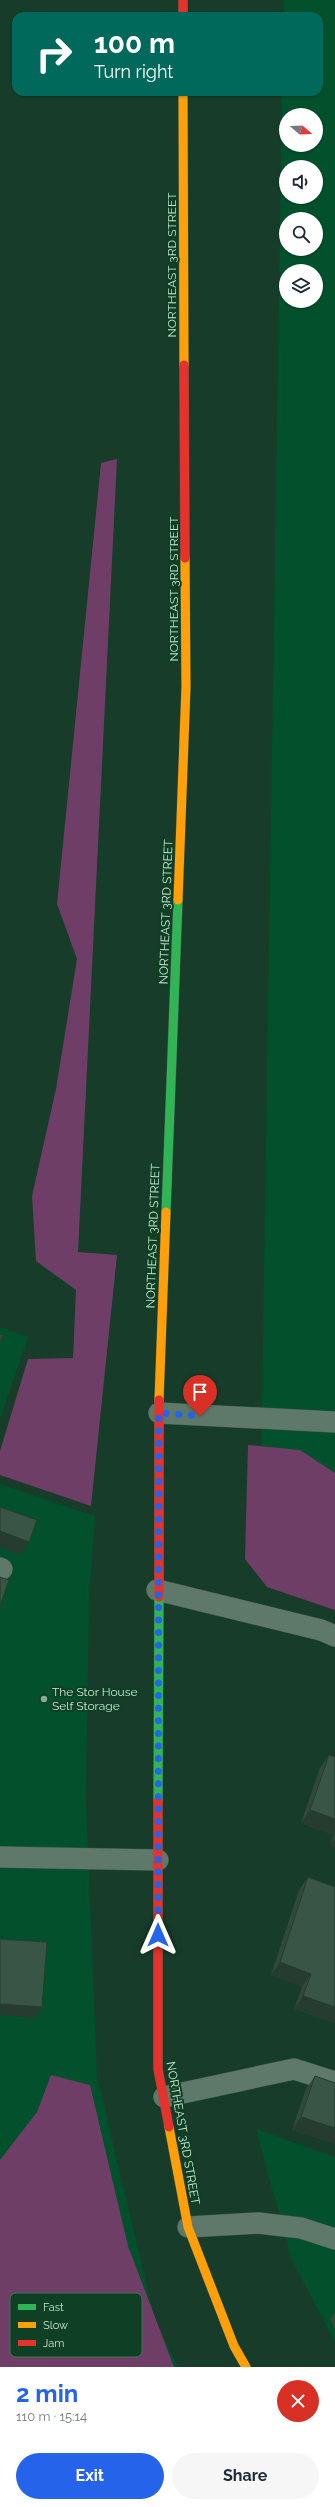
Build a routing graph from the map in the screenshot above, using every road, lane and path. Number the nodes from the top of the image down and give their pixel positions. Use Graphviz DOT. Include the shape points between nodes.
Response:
graph roads {
  1 [pos="183,0"];
  2 [pos="183,12"];
  3 [pos="183,96"];
  4 [pos="159,1413"];
  5 [pos="335,1422"];
  6 [pos="157,1590"];
  7 [pos="335,1636"];
  8 [pos="0,1857"];
  9 [pos="158,1860"];
  10 [pos="335,2082"];
  11 [pos="164,2097"];
  12 [pos="188,2227"];
  13 [pos="335,2239"];
  14 [pos="246,2367"];
  1 -- 2 [label="main road"];
  3 -- 4 [label="main road, NORTHEAST 3RD STREET" via="186,687"];
  4 -- 5 [label="lane"];
  4 -- 6 [label="main road, NORTHEAST 3RD STREET"];
  6 -- 7 [label="lane" via="321,1630"];
  6 -- 9 [label="main road, NORTHEAST 3RD STREET"];
  8 -- 9 [label="lane"];
  9 -- 11 [label="main road, NORTHEAST 3RD STREET" via="158,2069"];
  10 -- 11 [label="lane" via="294,2069"];
  11 -- 12 [label="main road, NORTHEAST 3RD STREET"];
  12 -- 13 [label="lane" via="258,2223 301,2228"];
  12 -- 14 [label="main road, NORTHEAST 3RD STREET" via="234,2346"];
}
